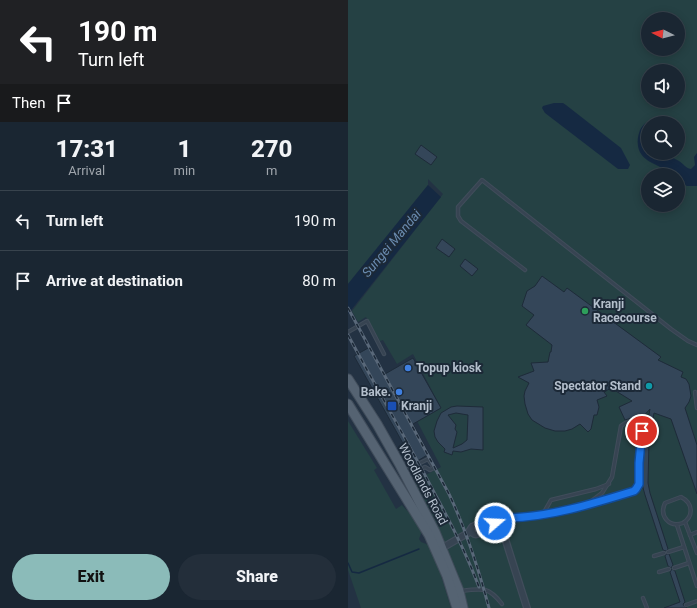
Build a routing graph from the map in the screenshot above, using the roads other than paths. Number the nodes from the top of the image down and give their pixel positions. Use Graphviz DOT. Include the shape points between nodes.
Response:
graph roads {
  1 [pos="525,270"];
  2 [pos="348,332"];
  3 [pos="697,346"];
  4 [pos="384,354"];
  5 [pos="348,379"];
  6 [pos="695,392"];
  7 [pos="348,404"];
  8 [pos="697,408"];
  9 [pos="405,474"];
  10 [pos="609,484"];
  11 [pos="586,505"];
  12 [pos="542,515"];
  13 [pos="493,517"];
  14 [pos="506,521"];
  15 [pos="685,522"];
  16 [pos="496,524"];
  17 [pos="677,525"];
  18 [pos="477,528"];
  19 [pos="504,532"];
  20 [pos="697,532"];
  21 [pos="471,533"];
  22 [pos="690,535"];
  23 [pos="684,547"];
  24 [pos="442,548"];
  25 [pos="668,552"];
  26 [pos="664,553"];
  27 [pos="697,553"];
  28 [pos="654,556"];
  29 [pos="689,562"];
  30 [pos="674,568"];
  31 [pos="669,569"];
  32 [pos="659,572"];
  33 [pos="697,586"];
  34 [pos="459,591"];
  35 [pos="643,598"];
  36 [pos="697,600"];
  37 [pos="502,604"];
  38 [pos="686,605"];
  39 [pos="457,608"];
  40 [pos="463,608"];
  41 [pos="527,608"];
  42 [pos="647,608"];
  1 -- 3 [label="lane" via="461,222 458,216 458,207 482,180 671,329"];
  2 -- 4 [label="lane" via="367,321"];
  5 -- 9 [label="main road, Woodlands Road"];
  6 -- 8 [label="lane"];
  7 -- 39 [label="main road, Woodlands Road" via="429,534"];
  9 -- 9 [label="lane" via="428,459 434,468 430,470 425,467"];
  9 -- 24 [label="main road, Woodlands Road"];
  10 -- 11 [label="lane"];
  10 -- 11 [label="lane" via="614,470 620,426 633,420 639,422 642,425 639,486 634,491"];
  10 -- 12 [label="lane" via="551,500"];
  11 -- 12 [label="lane"];
  12 -- 14 [label="lane"];
  13 -- 14 [label="street" via="497,512 501,512 506,515"];
  13 -- 16 [label="street"];
  13 -- 18 [label="street"];
  14 -- 16 [label="street" via="502,525"];
  14 -- 19 [label="street"];
  15 -- 17 [label="lane"];
  15 -- 17 [label="lane" via="690,516 691,508 688,501 681,497 664,503 663,514 667,521"];
  15 -- 22 [label="lane"];
  16 -- 18 [label="street"];
  16 -- 19 [label="street"];
  17 -- 23 [label="lane"];
  18 -- 21 [label="street"];
  18 -- 21 [label="street" via="477,534"];
  19 -- 41 [label="street"];
  20 -- 22 [label="lane"];
  21 -- 24 [label="street"];
  22 -- 27 [label="lane"];
  23 -- 25 [label="lane"];
  23 -- 29 [label="lane"];
  24 -- 34 [label="main road, Woodlands Road"];
  26 -- 28 [label="lane"];
  29 -- 30 [label="lane"];
  29 -- 33 [label="lane"];
  31 -- 32 [label="lane"];
  34 -- 37 [label="lane" via="487,590"];
  34 -- 40 [label="main road, Woodlands Road"];
  35 -- 42 [label="lane"];
  36 -- 38 [label="lane"];
}
